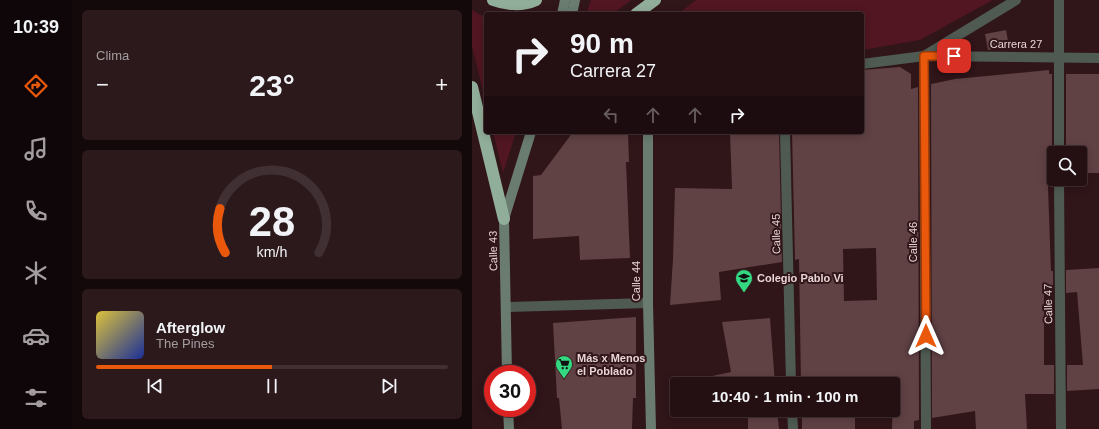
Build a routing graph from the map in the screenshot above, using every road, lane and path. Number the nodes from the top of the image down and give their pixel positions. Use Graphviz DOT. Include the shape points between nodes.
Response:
graph roads {
  1 [pos="493,0"];
  2 [pos="536,0"];
  3 [pos="565,0"];
  4 [pos="575,0"];
  5 [pos="654,0"];
  6 [pos="1016,0"];
  7 [pos="1059,0"];
  8 [pos="562,12"];
  9 [pos="572,12"];
  10 [pos="639,12"];
  11 [pos="924,56"];
  12 [pos="1058,57"];
  13 [pos="1099,58"];
  14 [pos="864,64"];
  15 [pos="472,86"];
  16 [pos="530,134"];
  17 [pos="648,134"];
  18 [pos="785,134"];
  19 [pos="1059,146"];
  20 [pos="1059,186"];
  21 [pos="504,219"];
  22 [pos="648,303"];
  23 [pos="506,307"];
  24 [pos="507,365"];
  25 [pos="791,377"];
  26 [pos="508,417"];
  27 [pos="792,417"];
  28 [pos="509,429"];
  29 [pos="651,429"];
  30 [pos="792,429"];
  31 [pos="926,429"];
  32 [pos="1061,429"];
  1 -- 2 [label="highway" via="503,4 529,3"];
  3 -- 8 [label="street"];
  4 -- 9 [label="street"];
  5 -- 10 [label="highway"];
  6 -- 11 [label="street"];
  7 -- 12 [label="street"];
  11 -- 12 [label="street, Carrera 27"];
  11 -- 14 [label="street, Carrera 27"];
  11 -- 31 [label="street, Calle 46"];
  12 -- 13 [label="street, Carrera 27"];
  12 -- 19 [label="street"];
  15 -- 21 [label="highway"];
  16 -- 21 [label="street, Calle 43"];
  17 -- 22 [label="street, Calle 44"];
  18 -- 25 [label="street, Calle 45"];
  20 -- 32 [label="street, Calle 47"];
  21 -- 23 [label="street, Calle 43"];
  22 -- 23 [label="street"];
  22 -- 29 [label="street, Calle 44"];
  23 -- 24 [label="street, Calle 43"];
  26 -- 28 [label="street"];
  27 -- 30 [label="street"];
}
